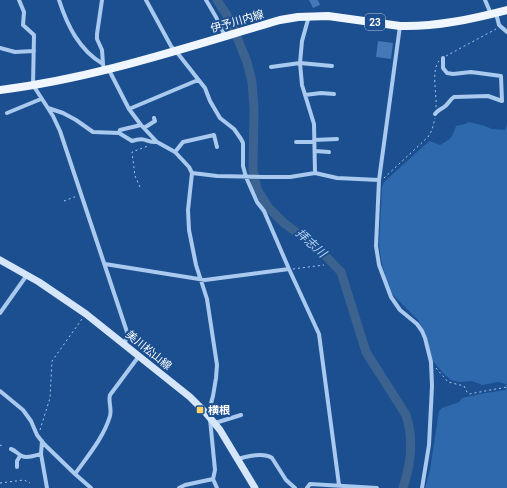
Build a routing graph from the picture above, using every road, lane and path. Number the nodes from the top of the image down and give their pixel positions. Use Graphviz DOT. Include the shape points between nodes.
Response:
graph roads {
  1 [pos="19,0"];
  2 [pos="59,0"];
  3 [pos="102,0"];
  4 [pos="146,0"];
  5 [pos="206,0"];
  6 [pos="485,0"];
  7 [pos="507,10"];
  8 [pos="493,14"];
  9 [pos="309,16"];
  10 [pos="499,25"];
  11 [pos="400,26"];
  12 [pos="507,32"];
  13 [pos="226,36"];
  14 [pos="0,48"];
  15 [pos="175,50"];
  16 [pos="34,51"];
  17 [pos="443,58"];
  18 [pos="300,63"];
  19 [pos="332,66"];
  20 [pos="271,67"];
  21 [pos="105,68"];
  22 [pos="198,80"];
  23 [pos="33,85"];
  24 [pos="0,90"];
  25 [pos="334,94"];
  26 [pos="305,96"];
  27 [pos="41,99"];
  28 [pos="47,108"];
  29 [pos="129,109"];
  30 [pos="7,113"];
  31 [pos="435,114"];
  32 [pos="154,118"];
  33 [pos="142,126"];
  34 [pos="118,134"];
  35 [pos="337,139"];
  36 [pos="314,141"];
  37 [pos="155,142"];
  38 [pos="296,142"];
  39 [pos="217,147"];
  40 [pos="315,151"];
  41 [pos="175,152"];
  42 [pos="328,152"];
  43 [pos="192,173"];
  44 [pos="315,173"];
  45 [pos="247,177"];
  46 [pos="379,180"];
  47 [pos="140,187"];
  48 [pos="82,195"];
  49 [pos="64,201"];
  50 [pos="0,260"];
  51 [pos="105,264"];
  52 [pos="324,265"];
  53 [pos="289,269"];
  54 [pos="27,275"];
  55 [pos="200,279"];
  56 [pos="0,313"];
  57 [pos="86,314"];
  58 [pos="125,344"];
  59 [pos="139,356"];
  60 [pos="431,362"];
  61 [pos="507,388"];
  62 [pos="0,391"];
  63 [pos="241,415"];
  64 [pos="210,418"];
  65 [pos="37,436"];
  66 [pos="42,441"];
  67 [pos="0,445"];
  68 [pos="2,446"];
  69 [pos="11,449"];
  70 [pos="41,454"];
  71 [pos="20,456"];
  72 [pos="238,460"];
  73 [pos="17,468"];
  74 [pos="75,474"];
  75 [pos="213,479"];
  76 [pos="0,483"];
  77 [pos="30,483"];
  78 [pos="339,486"];
  79 [pos="48,488"];
  80 [pos="91,488"];
  81 [pos="179,488"];
  82 [pos="216,488"];
  83 [pos="255,488"];
  84 [pos="295,488"];
  85 [pos="307,488"];
  86 [pos="377,488"];
  87 [pos="422,488"];
  1 -- 16 [label="street" via="24,12 24,25 34,35"];
  2 -- 21 [label="street" via="72,32"];
  3 -- 21 [label="street" via="96,34"];
  4 -- 15 [label="street"];
  5 -- 13 [label="street"];
  6 -- 8 [label="street"];
  7 -- 8 [label="main road, 伊予川内線 / 23"];
  8 -- 10 [label="street"];
  8 -- 11 [label="main road, 伊予川内線 / 23" via="427,26"];
  9 -- 11 [label="main road, 伊予川内線 / 23" via="328,16"];
  9 -- 13 [label="main road, 伊予川内線 / 23" via="280,20"];
  9 -- 18 [label="street" via="302,41"];
  10 -- 12 [label="street"];
  10 -- 17 [label="path" via="492,32"];
  11 -- 46 [label="street"];
  13 -- 15 [label="main road, 伊予川内線 / 23"];
  14 -- 16 [label="street" via="14,52"];
  15 -- 21 [label="main road, 伊予川内線 / 23"];
  15 -- 22 [label="street"];
  16 -- 23 [label="street"];
  17 -- 31 [label="path" via="435,68"];
  17 -- 31 [label="street" via="443,68 447,73 471,72 501,76 502,101 488,96 454,97"];
  18 -- 19 [label="street"];
  18 -- 20 [label="street"];
  18 -- 26 [label="street"];
  21 -- 23 [label="main road, 伊予川内線 / 23"];
  21 -- 29 [label="street"];
  22 -- 29 [label="street"];
  22 -- 45 [label="street" via="205,88 220,118 234,129 241,139"];
  23 -- 24 [label="main road, 伊予川内線 / 23"];
  23 -- 27 [label="street"];
  25 -- 26 [label="street"];
  26 -- 36 [label="street" via="313,119"];
  27 -- 28 [label="street"];
  27 -- 30 [label="street"];
  28 -- 34 [label="street" via="63,113 93,132"];
  28 -- 48 [label="street" via="60,131"];
  29 -- 33 [label="street"];
  31 -- 46 [label="path" via="428,137 386,177"];
  32 -- 33 [label="street" via="155,121"];
  33 -- 34 [label="street" via="120,130"];
  33 -- 37 [label="street"];
  34 -- 37 [label="street" via="130,140 141,138"];
  35 -- 36 [label="street"];
  36 -- 38 [label="street"];
  36 -- 40 [label="street"];
  37 -- 41 [label="street"];
  37 -- 47 [label="path" via="132,152 135,176"];
  39 -- 41 [label="street" via="214,135 182,142"];
  40 -- 42 [label="street"];
  40 -- 44 [label="street"];
  41 -- 43 [label="street"];
  43 -- 45 [label="street"];
  43 -- 55 [label="street" via="188,225"];
  44 -- 45 [label="street" via="290,177"];
  44 -- 46 [label="street" via="337,178"];
  45 -- 53 [label="street"];
  46 -- 60 [label="street" via="376,233 379,265 390,297 422,331"];
  48 -- 49 [label="path"];
  48 -- 51 [label="street"];
  50 -- 54 [label="main road, 美川松山線"];
  51 -- 55 [label="street"];
  51 -- 58 [label="street" via="127,332"];
  52 -- 53 [label="path"];
  53 -- 55 [label="street"];
  53 -- 78 [label="street" via="319,334"];
  54 -- 56 [label="street"];
  54 -- 57 [label="main road, 美川松山線"];
  55 -- 64 [label="street" via="207,298 217,365"];
  57 -- 58 [label="main road, 美川松山線"];
  57 -- 65 [label="path" via="52,361 50,398"];
  58 -- 59 [label="main road, 美川松山線"];
  59 -- 64 [label="main road, 美川松山線" via="190,397"];
  59 -- 74 [label="street" via="110,395 110,417 99,439"];
  60 -- 61 [label="path" via="448,382 464,386 470,394"];
  60 -- 87 [label="street" via="429,445"];
  62 -- 65 [label="street" via="28,415"];
  63 -- 64 [label="street"];
  64 -- 72 [label="main road, 美川松山線"];
  64 -- 75 [label="street" via="215,470"];
  65 -- 66 [label="street"];
  66 -- 70 [label="street"];
  66 -- 74 [label="street"];
  67 -- 68 [label="path"];
  69 -- 71 [label="street"];
  70 -- 71 [label="street"];
  70 -- 79 [label="street"];
  71 -- 73 [label="street"];
  72 -- 83 [label="main road, 美川松山線"];
  72 -- 84 [label="street" via="249,456 268,456"];
  74 -- 80 [label="street"];
  75 -- 81 [label="street"];
  75 -- 82 [label="street"];
  76 -- 77 [label="path" via="24,480"];
  78 -- 85 [label="street" via="310,484"];
  78 -- 86 [label="street"];
}
